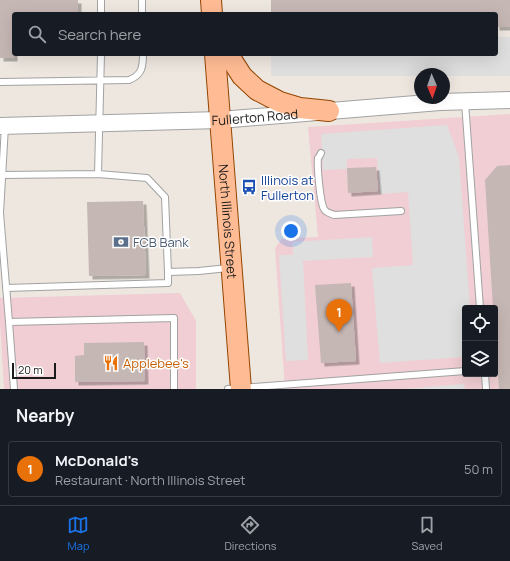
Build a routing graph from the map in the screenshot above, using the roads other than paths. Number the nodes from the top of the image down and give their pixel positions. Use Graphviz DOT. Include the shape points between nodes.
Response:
graph roads {
  1 [pos="101,0"];
  2 [pos="142,0"];
  3 [pos="211,0"];
  4 [pos="101,12"];
  5 [pos="142,12"];
  6 [pos="212,12"];
  7 [pos="101,56"];
  8 [pos="143,56"];
  9 [pos="215,56"];
  10 [pos="229,56"];
  11 [pos="101,81"];
  12 [pos="0,82"];
  13 [pos="510,100"];
  14 [pos="465,102"];
  15 [pos="329,111"];
  16 [pos="220,120"];
  17 [pos="100,123"];
  18 [pos="2,126"];
  19 [pos="321,153"];
  20 [pos="98,174"];
  21 [pos="2,175"];
  22 [pos="402,211"];
  23 [pos="232,268"];
  24 [pos="168,272"];
  25 [pos="6,288"];
  26 [pos="480,305"];
  27 [pos="8,322"];
  28 [pos="462,371"];
  29 [pos="485,377"];
  30 [pos="14,389"];
  31 [pos="174,389"];
  32 [pos="237,389"];
  33 [pos="486,389"];
  1 -- 4 [label="lane"];
  2 -- 5 [label="lane"];
  3 -- 6 [label="main road"];
  7 -- 11 [label="lane"];
  8 -- 11 [label="lane" via="142,70 136,77 129,80"];
  9 -- 16 [label="main road, North Illinois Street"];
  10 -- 15 [label="main road" via="242,76 256,90 280,102 300,108"];
  11 -- 12 [label="lane"];
  11 -- 17 [label="lane"];
  13 -- 14 [label="street, Fullerton Road"];
  14 -- 15 [label="street, Fullerton Road"];
  14 -- 26 [label="lane"];
  15 -- 16 [label="street, Fullerton Road"];
  16 -- 17 [label="street, Fullerton Road"];
  16 -- 23 [label="main road, North Illinois Street"];
  17 -- 18 [label="street, Fullerton Road"];
  17 -- 20 [label="lane"];
  18 -- 21 [label="lane"];
  19 -- 22 [label="lane" via="318,158 320,195 322,207 326,212 334,215"];
  20 -- 21 [label="lane"];
  20 -- 24 [label="lane" via="147,178 165,197"];
  21 -- 25 [label="lane" via="0,213"];
  23 -- 24 [label="lane"];
  23 -- 32 [label="main road, North Illinois Street"];
  24 -- 25 [label="lane" via="168,283"];
  25 -- 27 [label="lane"];
  27 -- 30 [label="lane"];
  27 -- 31 [label="lane" via="174,318"];
  28 -- 32 [label="lane"];
  29 -- 33 [label="lane"];
}
